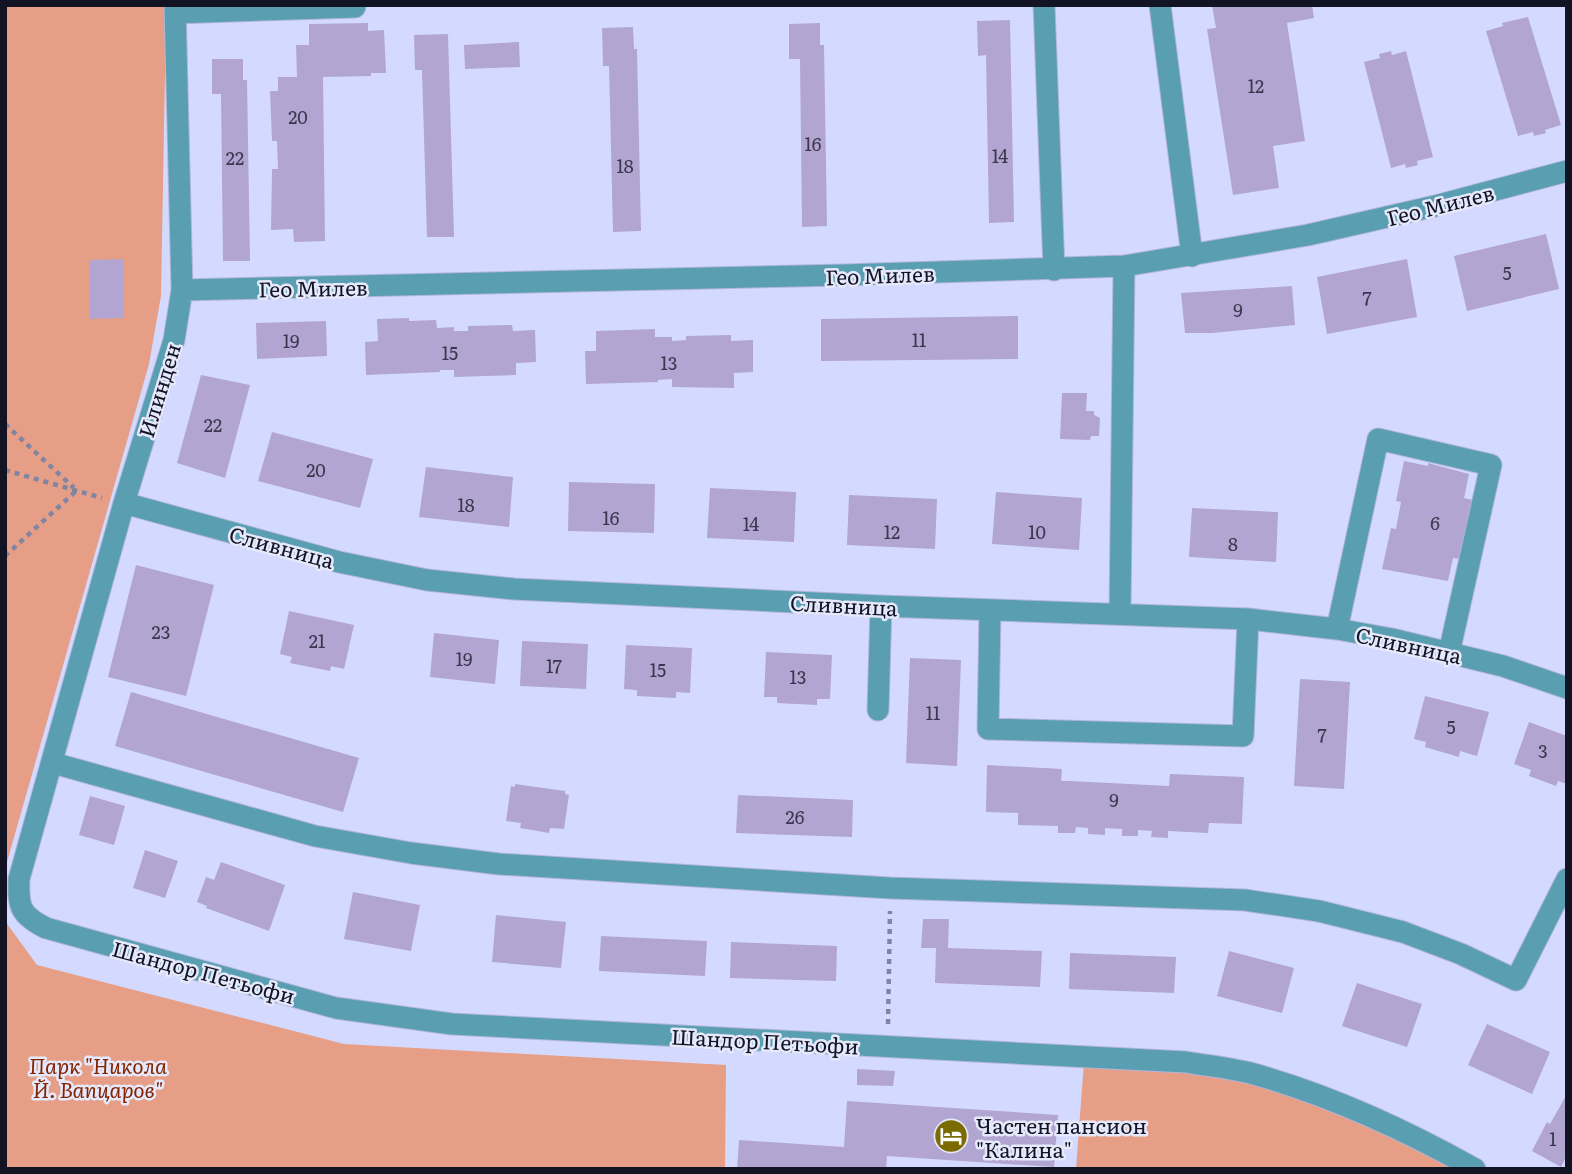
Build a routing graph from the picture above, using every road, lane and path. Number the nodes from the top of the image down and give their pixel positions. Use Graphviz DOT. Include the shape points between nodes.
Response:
graph roads {
  1 [pos="1044,5"];
  2 [pos="1160,5"];
  3 [pos="355,7"];
  4 [pos="175,9"];
  5 [pos="1567,170"];
  6 [pos="1192,256"];
  7 [pos="1124,266"];
  8 [pos="1054,270"];
  9 [pos="182,290"];
  10 [pos="5,424"];
  11 [pos="5,470"];
  12 [pos="77,491"];
  13 [pos="124,503"];
  14 [pos="5,556"];
  15 [pos="881,606"];
  16 [pos="990,610"];
  17 [pos="1120,613"];
  18 [pos="1248,619"];
  19 [pos="1337,629"];
  20 [pos="1449,653"];
  21 [pos="1567,688"];
  22 [pos="878,710"];
  23 [pos="53,763"];
  24 [pos="1567,879"];
  25 [pos="890,888"];
  26 [pos="46,928"];
  27 [pos="887,1046"];
  28 [pos="1475,1169"];
  1 -- 8 [label="street"];
  2 -- 6 [label="street"];
  3 -- 4 [label="street"];
  4 -- 9 [label="street, Илинден"];
  5 -- 6 [label="street, Гео Милев" via="1435,206"];
  6 -- 7 [label="street, Гео Милев"];
  7 -- 8 [label="street, Гео Милев"];
  7 -- 17 [label="street"];
  8 -- 9 [label="street, Гео Милев"];
  9 -- 13 [label="street, Илинден" via="174,340"];
  10 -- 12 [label="path"];
  11 -- 12 [label="path"];
  12 -- 14 [label="path"];
  13 -- 15 [label="street, Сливница" via="339,562 427,580 514,589"];
  13 -- 23 [label="street, Илинден"];
  15 -- 16 [label="street, Сливница"];
  15 -- 22 [label="street"];
  16 -- 17 [label="street, Сливница"];
  16 -- 18 [label="street" via="988,729 1243,736"];
  17 -- 18 [label="street, Сливница"];
  18 -- 19 [label="street, Сливница"];
  19 -- 20 [label="street, Сливница"];
  19 -- 20 [label="street" via="1378,439 1491,465"];
  20 -- 21 [label="street, Сливница"];
  23 -- 25 [label="street" via="315,836 411,853 499,864"];
  23 -- 26 [label="street, Илинден" via="19,879 18,901 29,920"];
  24 -- 25 [label="street" via="1516,980 1403,932 1319,911 1245,900"];
  25 -- 27 [label="path"];
  26 -- 27 [label="street, Шандор Петьофи" via="323,1004 452,1024"];
  27 -- 28 [label="street, Шандор Петьофи" via="1173,1061 1252,1074 1388,1123"];
}
